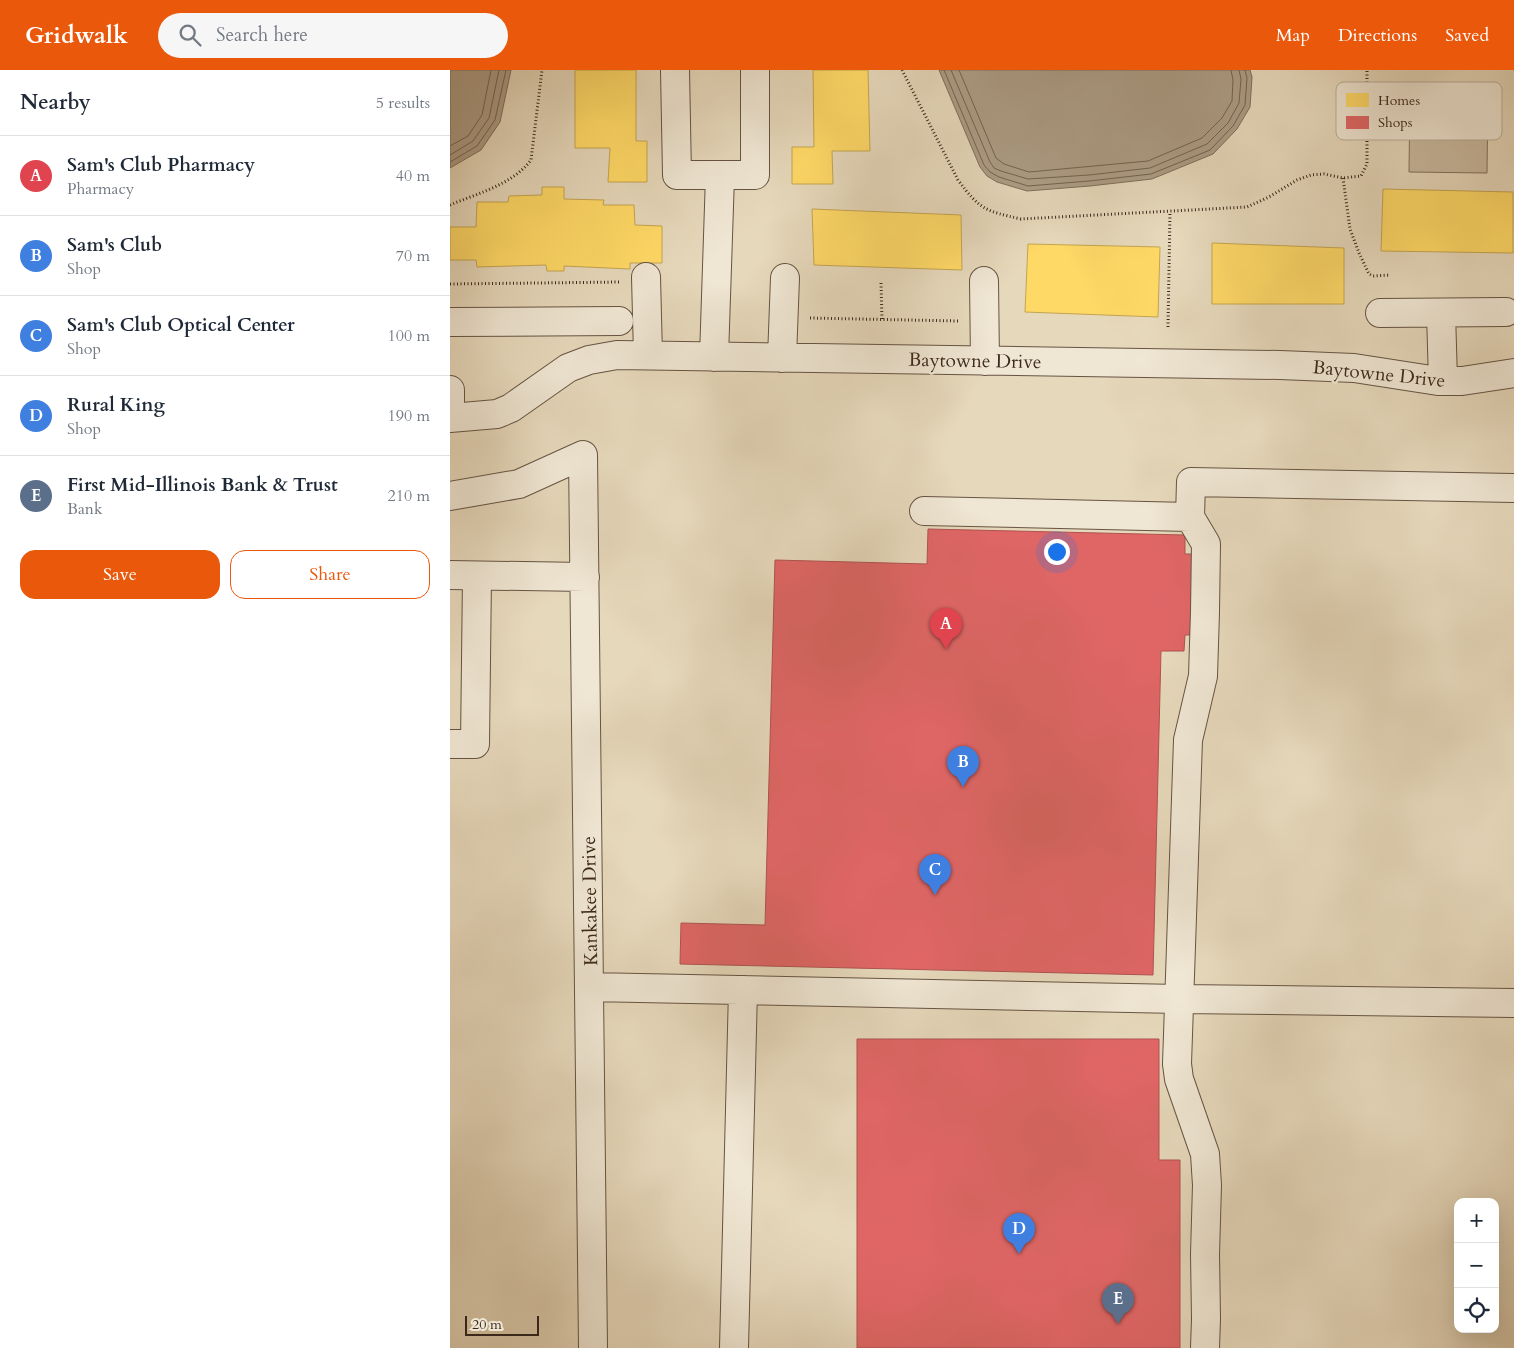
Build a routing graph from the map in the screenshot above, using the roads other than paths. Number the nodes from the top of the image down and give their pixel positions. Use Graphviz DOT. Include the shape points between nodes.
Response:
graph roads {
  1 [pos="675,70"];
  2 [pos="755,70"];
  3 [pos="720,176"];
  4 [pos="646,277"];
  5 [pos="785,278"];
  6 [pos="984,281"];
  7 [pos="1441,312"];
  8 [pos="1506,312"];
  9 [pos="1380,313"];
  10 [pos="619,321"];
  11 [pos="450,322"];
  12 [pos="648,355"];
  13 [pos="714,357"];
  14 [pos="782,358"];
  15 [pos="985,360"];
  16 [pos="1514,373"];
  17 [pos="1443,382"];
  18 [pos="450,390"];
  19 [pos="450,418"];
  20 [pos="1514,488"];
  21 [pos="450,496"];
  22 [pos="924,511"];
  23 [pos="1190,517"];
  24 [pos="450,575"];
  25 [pos="477,576"];
  26 [pos="585,577"];
  27 [pos="450,744"];
  28 [pos="590,987"];
  29 [pos="743,990"];
  30 [pos="1180,999"];
  31 [pos="1514,1003"];
  32 [pos="593,1348"];
  33 [pos="734,1348"];
  34 [pos="1205,1348"];
  1 -- 3 [label="street" via="677,175"];
  2 -- 3 [label="street" via="755,175"];
  3 -- 13 [label="street"];
  4 -- 12 [label="street"];
  5 -- 14 [label="street"];
  6 -- 15 [label="street"];
  7 -- 8 [label="street"];
  7 -- 9 [label="street"];
  7 -- 17 [label="street"];
  10 -- 11 [label="street"];
  12 -- 13 [label="street, Baytowne Drive"];
  12 -- 19 [label="street, Baytowne Drive" via="616,355 589,360 568,368 511,408 497,414"];
  13 -- 14 [label="street, Baytowne Drive"];
  14 -- 15 [label="street, Baytowne Drive"];
  15 -- 17 [label="street, Baytowne Drive" via="1344,368"];
  16 -- 17 [label="street, Baytowne Drive"];
  18 -- 19 [label="street"];
  20 -- 23 [label="street" via="1191,482"];
  21 -- 26 [label="street, Kankakee Drive" via="519,484 584,455"];
  22 -- 23 [label="street"];
  23 -- 30 [label="street" via="1206,544 1203,676 1188,740"];
  24 -- 25 [label="street"];
  25 -- 26 [label="street"];
  25 -- 27 [label="street" via="476,744"];
  26 -- 28 [label="street, Kankakee Drive"];
  28 -- 29 [label="street"];
  28 -- 32 [label="street, Kankakee Drive"];
  29 -- 30 [label="street"];
  29 -- 33 [label="street"];
  30 -- 31 [label="street"];
  30 -- 34 [label="street" via="1179,1079 1205,1154"];
}
